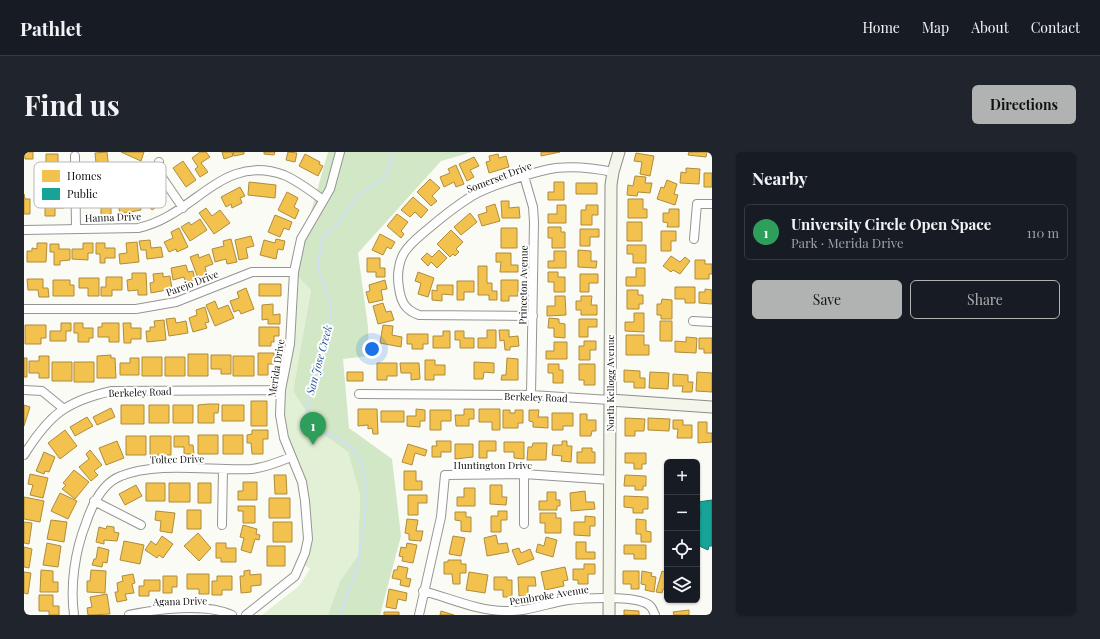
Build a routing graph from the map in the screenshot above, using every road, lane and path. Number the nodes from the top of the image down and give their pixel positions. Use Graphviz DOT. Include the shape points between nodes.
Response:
graph roads {
  1 [pos="340,152"];
  2 [pos="619,152"];
  3 [pos="76,156"];
  4 [pos="76,162"];
  5 [pos="613,172"];
  6 [pos="524,176"];
  7 [pos="166,183"];
  8 [pos="323,200"];
  9 [pos="712,204"];
  10 [pos="76,208"];
  11 [pos="183,208"];
  12 [pos="76,228"];
  13 [pos="24,230"];
  14 [pos="694,239"];
  15 [pos="294,272"];
  16 [pos="24,309"];
  17 [pos="532,316"];
  18 [pos="693,321"];
  19 [pos="712,322"];
  20 [pos="24,390"];
  21 [pos="281,390"];
  22 [pos="359,394"];
  23 [pos="531,395"];
  24 [pos="610,400"];
  25 [pos="712,407"];
  26 [pos="64,409"];
  27 [pos="24,455"];
  28 [pos="291,456"];
  29 [pos="223,469"];
  30 [pos="524,474"];
  31 [pos="611,480"];
  32 [pos="94,502"];
  33 [pos="222,524"];
  34 [pos="524,524"];
  35 [pos="141,525"];
  36 [pos="423,591"];
  37 [pos="609,599"];
  38 [pos="147,613"];
  39 [pos="74,615"];
  40 [pos="129,615"];
  41 [pos="232,615"];
  42 [pos="246,615"];
  43 [pos="419,615"];
  44 [pos="609,615"];
  45 [pos="655,615"];
  1 -- 8 [label="street, Merida Drive" via="330,189"];
  2 -- 5 [label="street, North Kellogg Avenue"];
  3 -- 4 [label="street"];
  5 -- 6 [label="street, Somerset Drive" via="575,167 555,168"];
  5 -- 24 [label="street, North Kellogg Avenue"];
  6 -- 17 [label="street, Princeton Avenue" via="533,207 534,222"];
  6 -- 17 [label="street, Somerset Drive" via="474,195 447,213 404,253 399,266 398,283 401,301 406,308 419,315"];
  7 -- 11 [label="street"];
  8 -- 11 [label="street, Hanna Drive" via="285,175 272,171 244,169 218,181"];
  8 -- 15 [label="street, Merida Drive" via="301,239"];
  9 -- 14 [label="street" via="697,204"];
  10 -- 12 [label="street"];
  11 -- 12 [label="street, Hanna Drive" via="138,228"];
  12 -- 13 [label="street, Hanna Drive"];
  15 -- 16 [label="street, Parejo Drive" via="252,272 176,302 136,309"];
  15 -- 21 [label="street, Merida Drive" via="290,344"];
  17 -- 23 [label="street, Princeton Avenue"];
  18 -- 19 [label="street"];
  20 -- 26 [label="street" via="42,391"];
  21 -- 26 [label="street, Berkeley Road" via="112,391 92,395"];
  21 -- 28 [label="street, Merida Drive" via="280,415 284,438"];
  22 -- 23 [label="street, Berkeley Road"];
  23 -- 24 [label="street, Berkeley Road"];
  24 -- 25 [label="street, Berkeley Road"];
  24 -- 31 [label="street, North Kellogg Avenue"];
  26 -- 27 [label="street, Berkeley Road" via="48,421"];
  28 -- 29 [label="street, Toltec Drive" via="252,469"];
  28 -- 42 [label="street, Merida Drive" via="302,482 305,501 308,539 305,553 295,576"];
  29 -- 32 [label="street, Toltec Drive" via="147,469 120,476 106,487"];
  29 -- 33 [label="street"];
  30 -- 31 [label="street, Huntington Drive"];
  30 -- 34 [label="street"];
  30 -- 36 [label="street, Huntington Drive" via="446,475 441,517"];
  31 -- 37 [label="street, North Kellogg Avenue"];
  32 -- 35 [label="street"];
  32 -- 39 [label="street, Toltec Drive" via="82,532 74,574"];
  36 -- 37 [label="street, Pembroke Avenue" via="504,612 526,611 567,600"];
  36 -- 43 [label="street, Huntington Drive"];
  37 -- 44 [label="street, North Kellogg Avenue"];
  37 -- 45 [label="street, Pembroke Avenue" via="642,601 653,608"];
  38 -- 40 [label="street, Agana Drive"];
  38 -- 41 [label="street, Agana Drive" via="188,608 221,611"];
}
